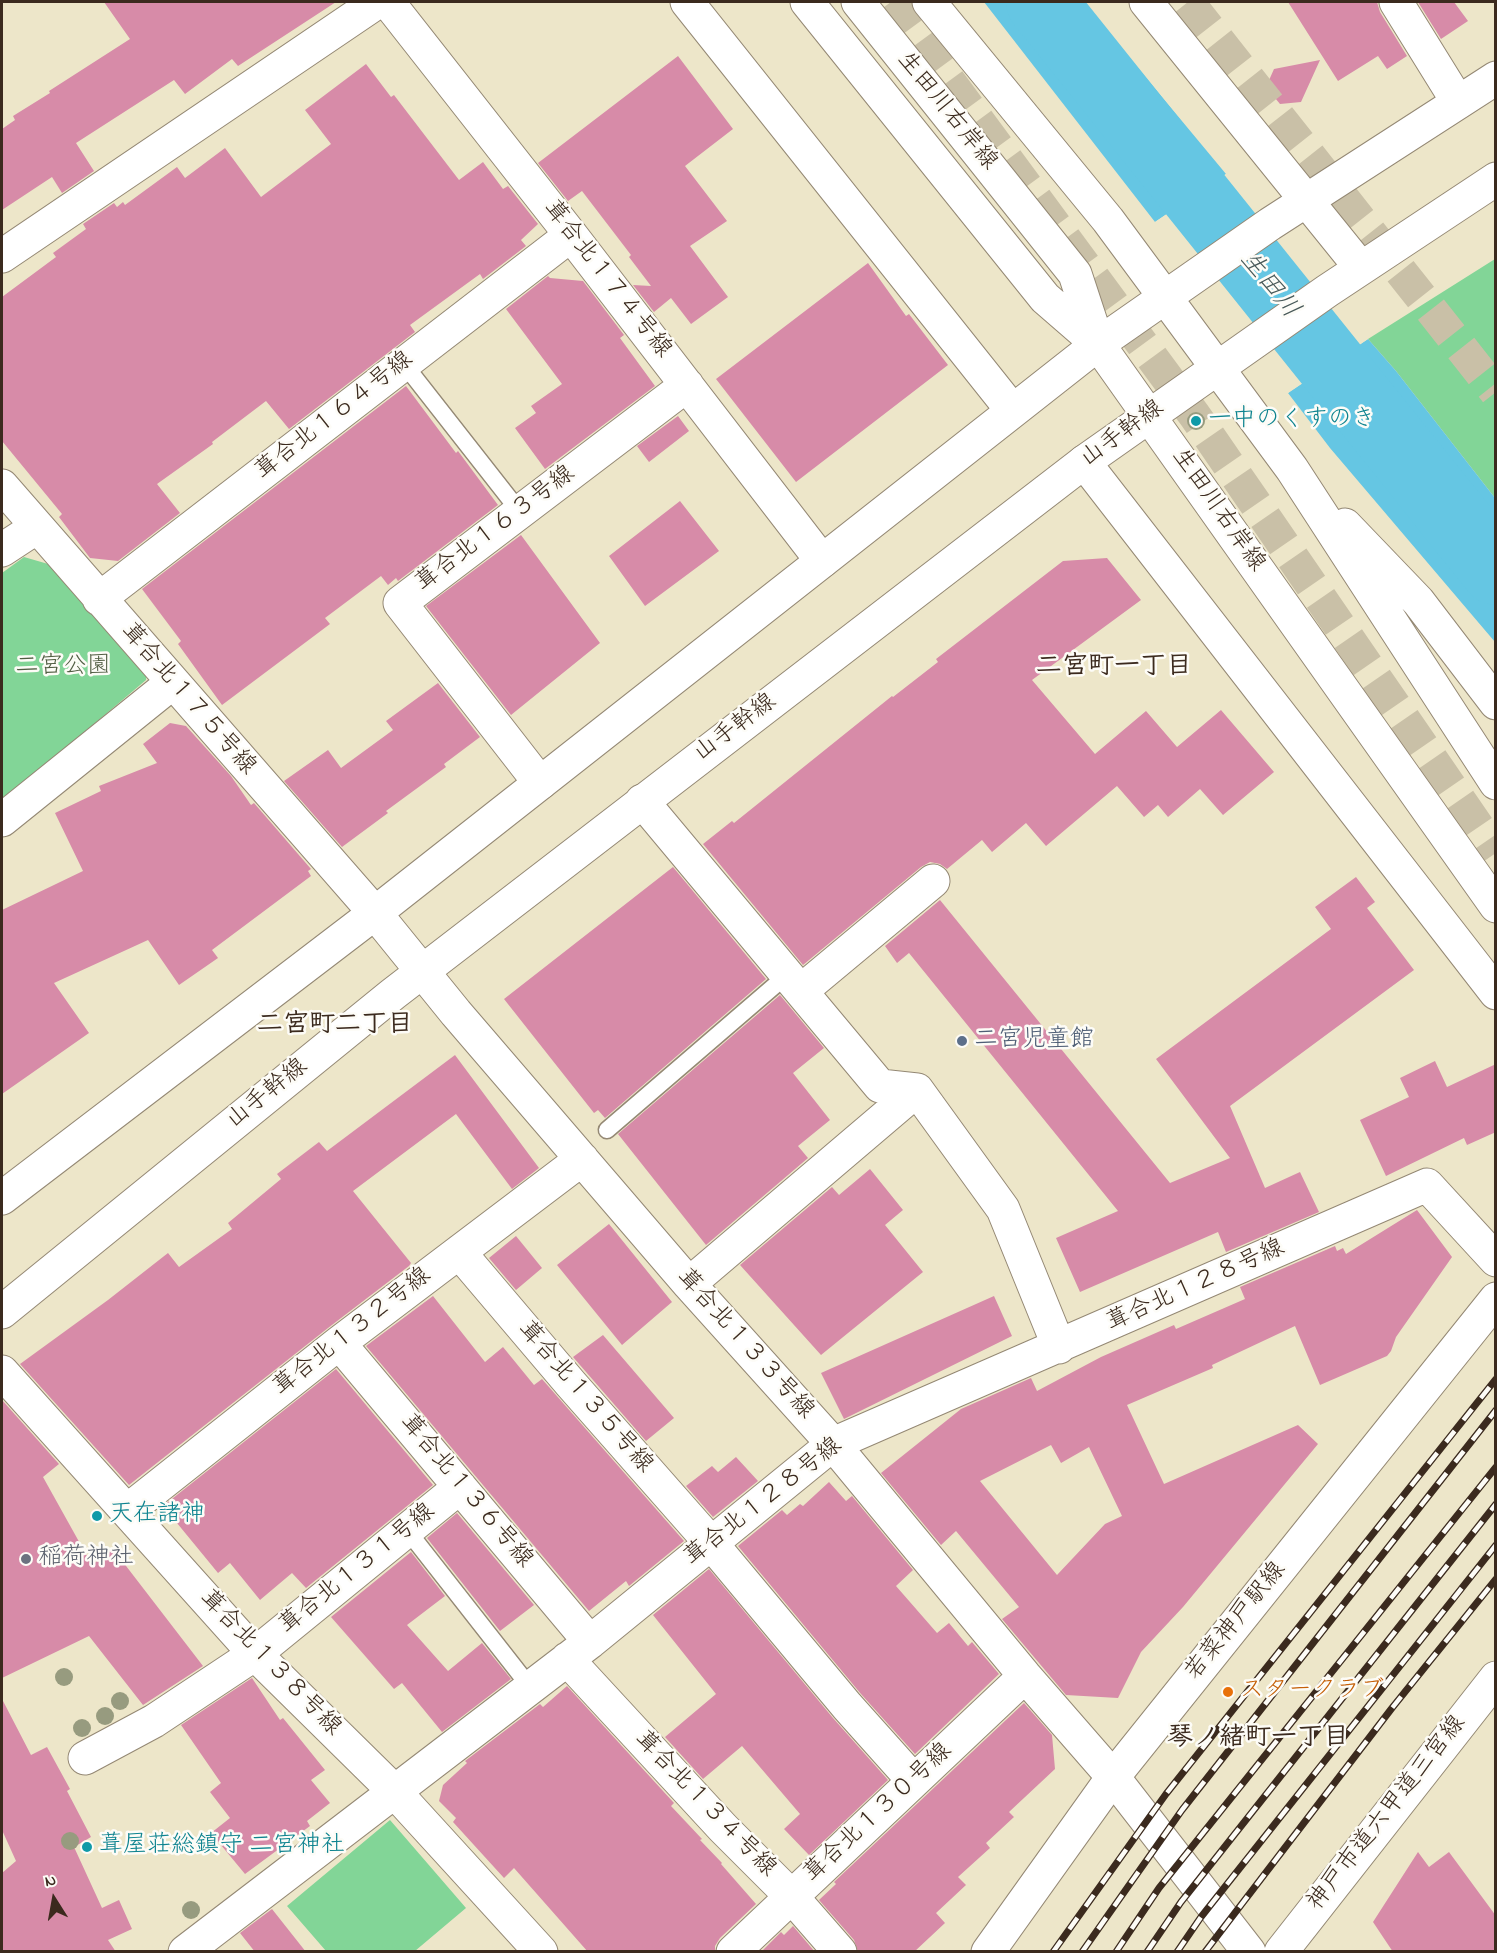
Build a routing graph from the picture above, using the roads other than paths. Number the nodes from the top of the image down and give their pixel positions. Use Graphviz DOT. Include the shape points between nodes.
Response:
graph roads {
  1 [pos="377,2"];
  2 [pos="388,2"];
  3 [pos="687,2"];
  4 [pos="807,2"];
  5 [pos="858,2"];
  6 [pos="929,2"];
  7 [pos="1146,2"];
  8 [pos="1396,2"];
  9 [pos="1496,78"];
  10 [pos="1458,102"];
  11 [pos="1496,179"];
  12 [pos="1306,201"];
  13 [pos="571,235"];
  14 [pos="2,256"];
  15 [pos="1361,268"];
  16 [pos="1164,296"];
  17 [pos="1098,344"];
  18 [pos="404,364"];
  19 [pos="1217,367"];
  20 [pos="687,385"];
  21 [pos="1012,410"];
  22 [pos="1148,417"];
  23 [pos="1084,462"];
  24 [pos="1292,470"];
  25 [pos="2,486"];
  26 [pos="520,512"];
  27 [pos="37,527"];
  28 [pos="2,550"];
  29 [pos="822,561"];
  30 [pos="99,599"];
  31 [pos="172,683"];
  32 [pos="1496,703"];
  33 [pos="540,783"];
  34 [pos="1496,783"];
  35 [pos="642,801"];
  36 [pos="2,820"];
  37 [pos="933,881"];
  38 [pos="1496,906"];
  39 [pos="375,913"];
  40 [pos="422,972"];
  41 [pos="794,983"];
  42 [pos="1496,993"];
  43 [pos="917,1090"];
  44 [pos="607,1130"];
  45 [pos="582,1159"];
  46 [pos="2,1198"];
  47 [pos="459,1252"];
  48 [pos="1496,1260"];
  49 [pos="689,1284"];
  50 [pos="1496,1299"];
  51 [pos="2,1312"];
  52 [pos="339,1342"];
  53 [pos="1059,1347"];
  54 [pos="2,1372"];
  55 [pos="833,1444"];
  56 [pos="460,1487"];
  57 [pos="127,1510"];
  58 [pos="407,1530"];
  59 [pos="711,1543"];
  60 [pos="579,1651"];
  61 [pos="255,1654"];
  62 [pos="1025,1676"];
  63 [pos="1496,1677"];
  64 [pos="530,1687"];
  65 [pos="85,1758"];
  66 [pos="1113,1777"];
  67 [pos="914,1781"];
  68 [pos="394,1791"];
  69 [pos="792,1897"];
  70 [pos="185,1952"];
  71 [pos="541,1952"];
  72 [pos="733,1952"];
  73 [pos="840,1952"];
  74 [pos="988,1952"];
  75 [pos="1249,1952"];
  76 [pos="1281,1952"];
  1 -- 14 [label="street"];
  2 -- 13 [label="street, 葺合北１７４号線"];
  3 -- 21 [label="street"];
  4 -- 17 [label="street" via="1045,298"];
  5 -- 17 [label="street, 生田川右岸線" via="1076,274"];
  6 -- 16 [label="street" via="1108,220"];
  7 -- 12 [label="street"];
  8 -- 10 [label="street"];
  9 -- 10 [label="street"];
  10 -- 12 [label="street"];
  11 -- 15 [label="street, 山手幹線"];
  12 -- 15 [label="street"];
  12 -- 16 [label="street"];
  13 -- 18 [label="street, 葺合北１６４号線"];
  13 -- 20 [label="street, 葺合北１７４号線"];
  15 -- 19 [label="street, 山手幹線"];
  16 -- 17 [label="street"];
  16 -- 19 [label="street"];
  17 -- 21 [label="street"];
  17 -- 22 [label="street, 生田川右岸線"];
  18 -- 26 [label="lane"];
  18 -- 30 [label="street, 葺合北１６４号線"];
  19 -- 22 [label="street, 山手幹線"];
  19 -- 24 [label="street"];
  20 -- 26 [label="street, 葺合北１６３号線"];
  20 -- 29 [label="street, 葺合北１７４号線"];
  21 -- 29 [label="street"];
  22 -- 23 [label="street, 山手幹線"];
  22 -- 38 [label="street, 生田川右岸線"];
  23 -- 35 [label="street, 山手幹線"];
  23 -- 42 [label="street"];
  24 -- 32 [label="street" via="1418,601"];
  24 -- 34 [label="street"];
  25 -- 27 [label="street, 葺合北１７５号線"];
  26 -- 33 [label="street, 葺合北１６３号線" via="400,603"];
  27 -- 28 [label="street"];
  27 -- 30 [label="street, 葺合北１７５号線"];
  29 -- 33 [label="street"];
  30 -- 31 [label="street, 葺合北１７５号線"];
  31 -- 36 [label="street"];
  31 -- 39 [label="street, 葺合北１７５号線"];
  33 -- 39 [label="street"];
  35 -- 40 [label="street, 山手幹線"];
  35 -- 41 [label="street"];
  37 -- 41 [label="street"];
  39 -- 40 [label="street, 葺合北１３３号線"];
  39 -- 46 [label="street"];
  40 -- 45 [label="street, 葺合北１３３号線"];
  40 -- 51 [label="street, 山手幹線"];
  41 -- 43 [label="street" via="880,1086"];
  41 -- 44 [label="lane"];
  43 -- 49 [label="street"];
  43 -- 53 [label="street" via="1003,1209"];
  45 -- 47 [label="street, 葺合北１３２号線"];
  45 -- 49 [label="street, 葺合北１３３号線"];
  47 -- 52 [label="street, 葺合北１３２号線"];
  47 -- 59 [label="street, 葺合北１３５号線"];
  48 -- 53 [label="street, 葺合北１２８号線" via="1427,1185"];
  49 -- 55 [label="street, 葺合北１３３号線"];
  50 -- 66 [label="street, 若菜神戸駅線"];
  52 -- 56 [label="street, 葺合北１３６号線"];
  52 -- 57 [label="street, 葺合北１３２号線"];
  53 -- 55 [label="street, 葺合北１２８号線"];
  54 -- 57 [label="street, 葺合北１３８号線"];
  55 -- 59 [label="street, 葺合北１２８号線"];
  55 -- 62 [label="street, 葺合北１３３号線"];
  56 -- 58 [label="street, 葺合北１３１号線"];
  56 -- 60 [label="street, 葺合北１３６号線"];
  57 -- 61 [label="street, 葺合北１３８号線"];
  58 -- 61 [label="street, 葺合北１３１号線"];
  58 -- 64 [label="lane"];
  59 -- 60 [label="street, 葺合北１２８号線"];
  59 -- 67 [label="street, 葺合北１３５号線"];
  60 -- 64 [label="street, 葺合北１２８号線"];
  60 -- 69 [label="street, 葺合北１３４号線" via="723,1828"];
  61 -- 65 [label="street, 葺合北１３１号線" via="154,1721"];
  61 -- 68 [label="street, 葺合北１３８号線"];
  62 -- 66 [label="street, 葺合北１３３号線"];
  62 -- 67 [label="street, 葺合北１３０号線"];
  63 -- 76 [label="street, 神戸市道六甲道三宮線"];
  64 -- 68 [label="street, 葺合北１２８号線"];
  66 -- 74 [label="street, 若菜神戸駅線"];
  66 -- 75 [label="street, 葺合北１３３号線"];
  67 -- 69 [label="street, 葺合北１３０号線"];
  68 -- 70 [label="street, 葺合北１２８号線"];
  68 -- 71 [label="street, 葺合北１３８号線"];
  69 -- 72 [label="street, 葺合北１３０号線"];
  69 -- 73 [label="street, 葺合北１３４号線"];
}
